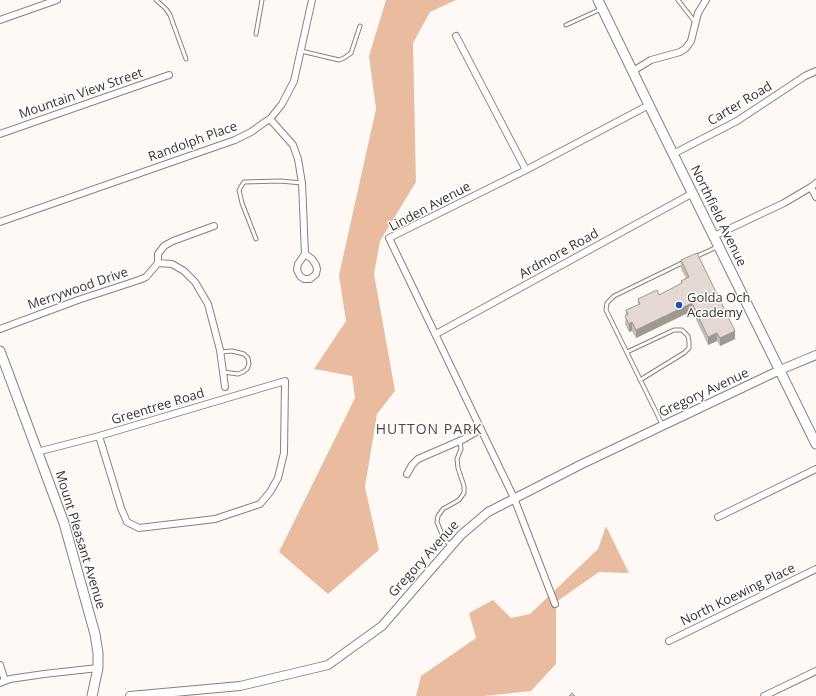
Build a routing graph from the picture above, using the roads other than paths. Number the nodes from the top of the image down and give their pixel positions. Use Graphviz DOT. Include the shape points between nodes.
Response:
graph roads {
  1 [pos="56,0"];
  2 [pos="156,0"];
  3 [pos="262,0"];
  4 [pos="312,0"];
  5 [pos="598,0"];
  6 [pos="678,0"];
  7 [pos="706,0"];
  8 [pos="603,9"];
  9 [pos="0,19"];
  10 [pos="695,22"];
  11 [pos="566,25"];
  12 [pos="360,26"];
  13 [pos="256,34"];
  14 [pos="456,36"];
  15 [pos="301,51"];
  16 [pos="186,59"];
  17 [pos="633,71"];
  18 [pos="816,71"];
  19 [pos="169,75"];
  20 [pos="649,105"];
  21 [pos="270,119"];
  22 [pos="0,134"];
  23 [pos="673,154"];
  24 [pos="526,170"];
  25 [pos="302,183"];
  26 [pos="814,185"];
  27 [pos="693,193"];
  28 [pos="816,198"];
  29 [pos="0,222"];
  30 [pos="214,226"];
  31 [pos="714,236"];
  32 [pos="256,239"];
  33 [pos="718,246"];
  34 [pos="305,254"];
  35 [pos="158,263"];
  36 [pos="0,329"];
  37 [pos="436,334"];
  38 [pos="0,351"];
  39 [pos="220,352"];
  40 [pos="627,352"];
  41 [pos="816,355"];
  42 [pos="780,370"];
  43 [pos="223,372"];
  44 [pos="640,380"];
  45 [pos="225,388"];
  46 [pos="663,426"];
  47 [pos="482,429"];
  48 [pos="99,436"];
  49 [pos="460,441"];
  50 [pos="816,444"];
  51 [pos="38,452"];
  52 [pos="816,469"];
  53 [pos="407,474"];
  54 [pos="514,498"];
  55 [pos="718,517"];
  56 [pos="451,546"];
  57 [pos="816,569"];
  58 [pos="555,604"];
  59 [pos="669,641"];
  60 [pos="0,665"];
  61 [pos="98,668"];
  62 [pos="816,671"];
  63 [pos="3,682"];
  64 [pos="92,696"];
  65 [pos="130,696"];
  66 [pos="764,696"];
  1 -- 9 [label="street"];
  2 -- 16 [label="lane" via="170,15"];
  3 -- 13 [label="lane"];
  4 -- 15 [label="street, Randolph Place"];
  5 -- 8 [label="main road, Northfield Avenue"];
  6 -- 10 [label="lane"];
  7 -- 10 [label="street"];
  8 -- 11 [label="lane"];
  8 -- 17 [label="main road, Northfield Avenue"];
  10 -- 17 [label="street" via="691,42 686,48 651,60"];
  12 -- 15 [label="lane" via="351,53 344,58 339,60"];
  14 -- 24 [label="street"];
  15 -- 21 [label="street, Randolph Place" via="294,81 282,104"];
  17 -- 20 [label="main road, Northfield Avenue"];
  18 -- 23 [label="street, Carter Road" via="736,121"];
  19 -- 22 [label="street, Mountain View Street"];
  20 -- 23 [label="main road, Northfield Avenue"];
  20 -- 24 [label="street, Linden Avenue"];
  21 -- 25 [label="street" via="292,145 298,159"];
  21 -- 29 [label="street, Randolph Place" via="251,132 228,142"];
  23 -- 27 [label="main road, Northfield Avenue"];
  24 -- 37 [label="street, Linden Avenue" via="389,238"];
  25 -- 32 [label="lane" via="244,182 239,190"];
  25 -- 34 [label="street"];
  26 -- 28 [label="street"];
  26 -- 31 [label="street" via="784,203"];
  27 -- 31 [label="main road, Northfield Avenue"];
  27 -- 37 [label="street, Ardmore Road"];
  30 -- 35 [label="street, Merrywood Drive" via="164,246 158,254"];
  31 -- 33 [label="main road, Northfield Avenue"];
  33 -- 40 [label="lane" via="614,296 607,303 606,310"];
  33 -- 42 [label="main road, Northfield Avenue"];
  35 -- 36 [label="street, Merrywood Drive" via="146,277 139,280"];
  35 -- 39 [label="street" via="172,264 195,282 208,304"];
  37 -- 47 [label="street, Linden Avenue"];
  38 -- 51 [label="main road, Mount Pleasant Avenue"];
  39 -- 43 [label="street"];
  39 -- 43 [label="lane" via="244,354 249,364 247,369 238,374"];
  40 -- 44 [label="lane"];
  40 -- 44 [label="lane" via="674,330 682,330 688,336 689,348 684,353"];
  41 -- 42 [label="main road, Gregory Avenue"];
  42 -- 46 [label="main road, Gregory Avenue"];
  42 -- 50 [label="main road, Northfield Avenue"];
  43 -- 45 [label="street"];
  44 -- 46 [label="lane"];
  46 -- 54 [label="main road, Gregory Avenue"];
  47 -- 49 [label="street"];
  47 -- 54 [label="street, Linden Avenue"];
  48 -- 48 [label="street, Greentree Road" via="285,381 284,453 278,478 260,504 215,519 139,528 127,522"];
  48 -- 51 [label="street, Greentree Road"];
  49 -- 53 [label="street" via="418,459"];
  49 -- 56 [label="lane" via="461,449 457,459 464,492 459,500 443,509 437,522 444,539"];
  51 -- 61 [label="main road, Mount Pleasant Avenue" via="64,523 89,612 95,634"];
  52 -- 55 [label="street"];
  54 -- 56 [label="main road, Gregory Avenue" via="488,512 461,534"];
  54 -- 58 [label="street, Linden Avenue"];
  56 -- 65 [label="main road, Gregory Avenue" via="382,626 328,665 240,686"];
  57 -- 59 [label="street, North Koewing Place"];
  60 -- 63 [label="street"];
  61 -- 63 [label="street"];
  61 -- 64 [label="main road, Mount Pleasant Avenue"];
  62 -- 66 [label="street"];
}
